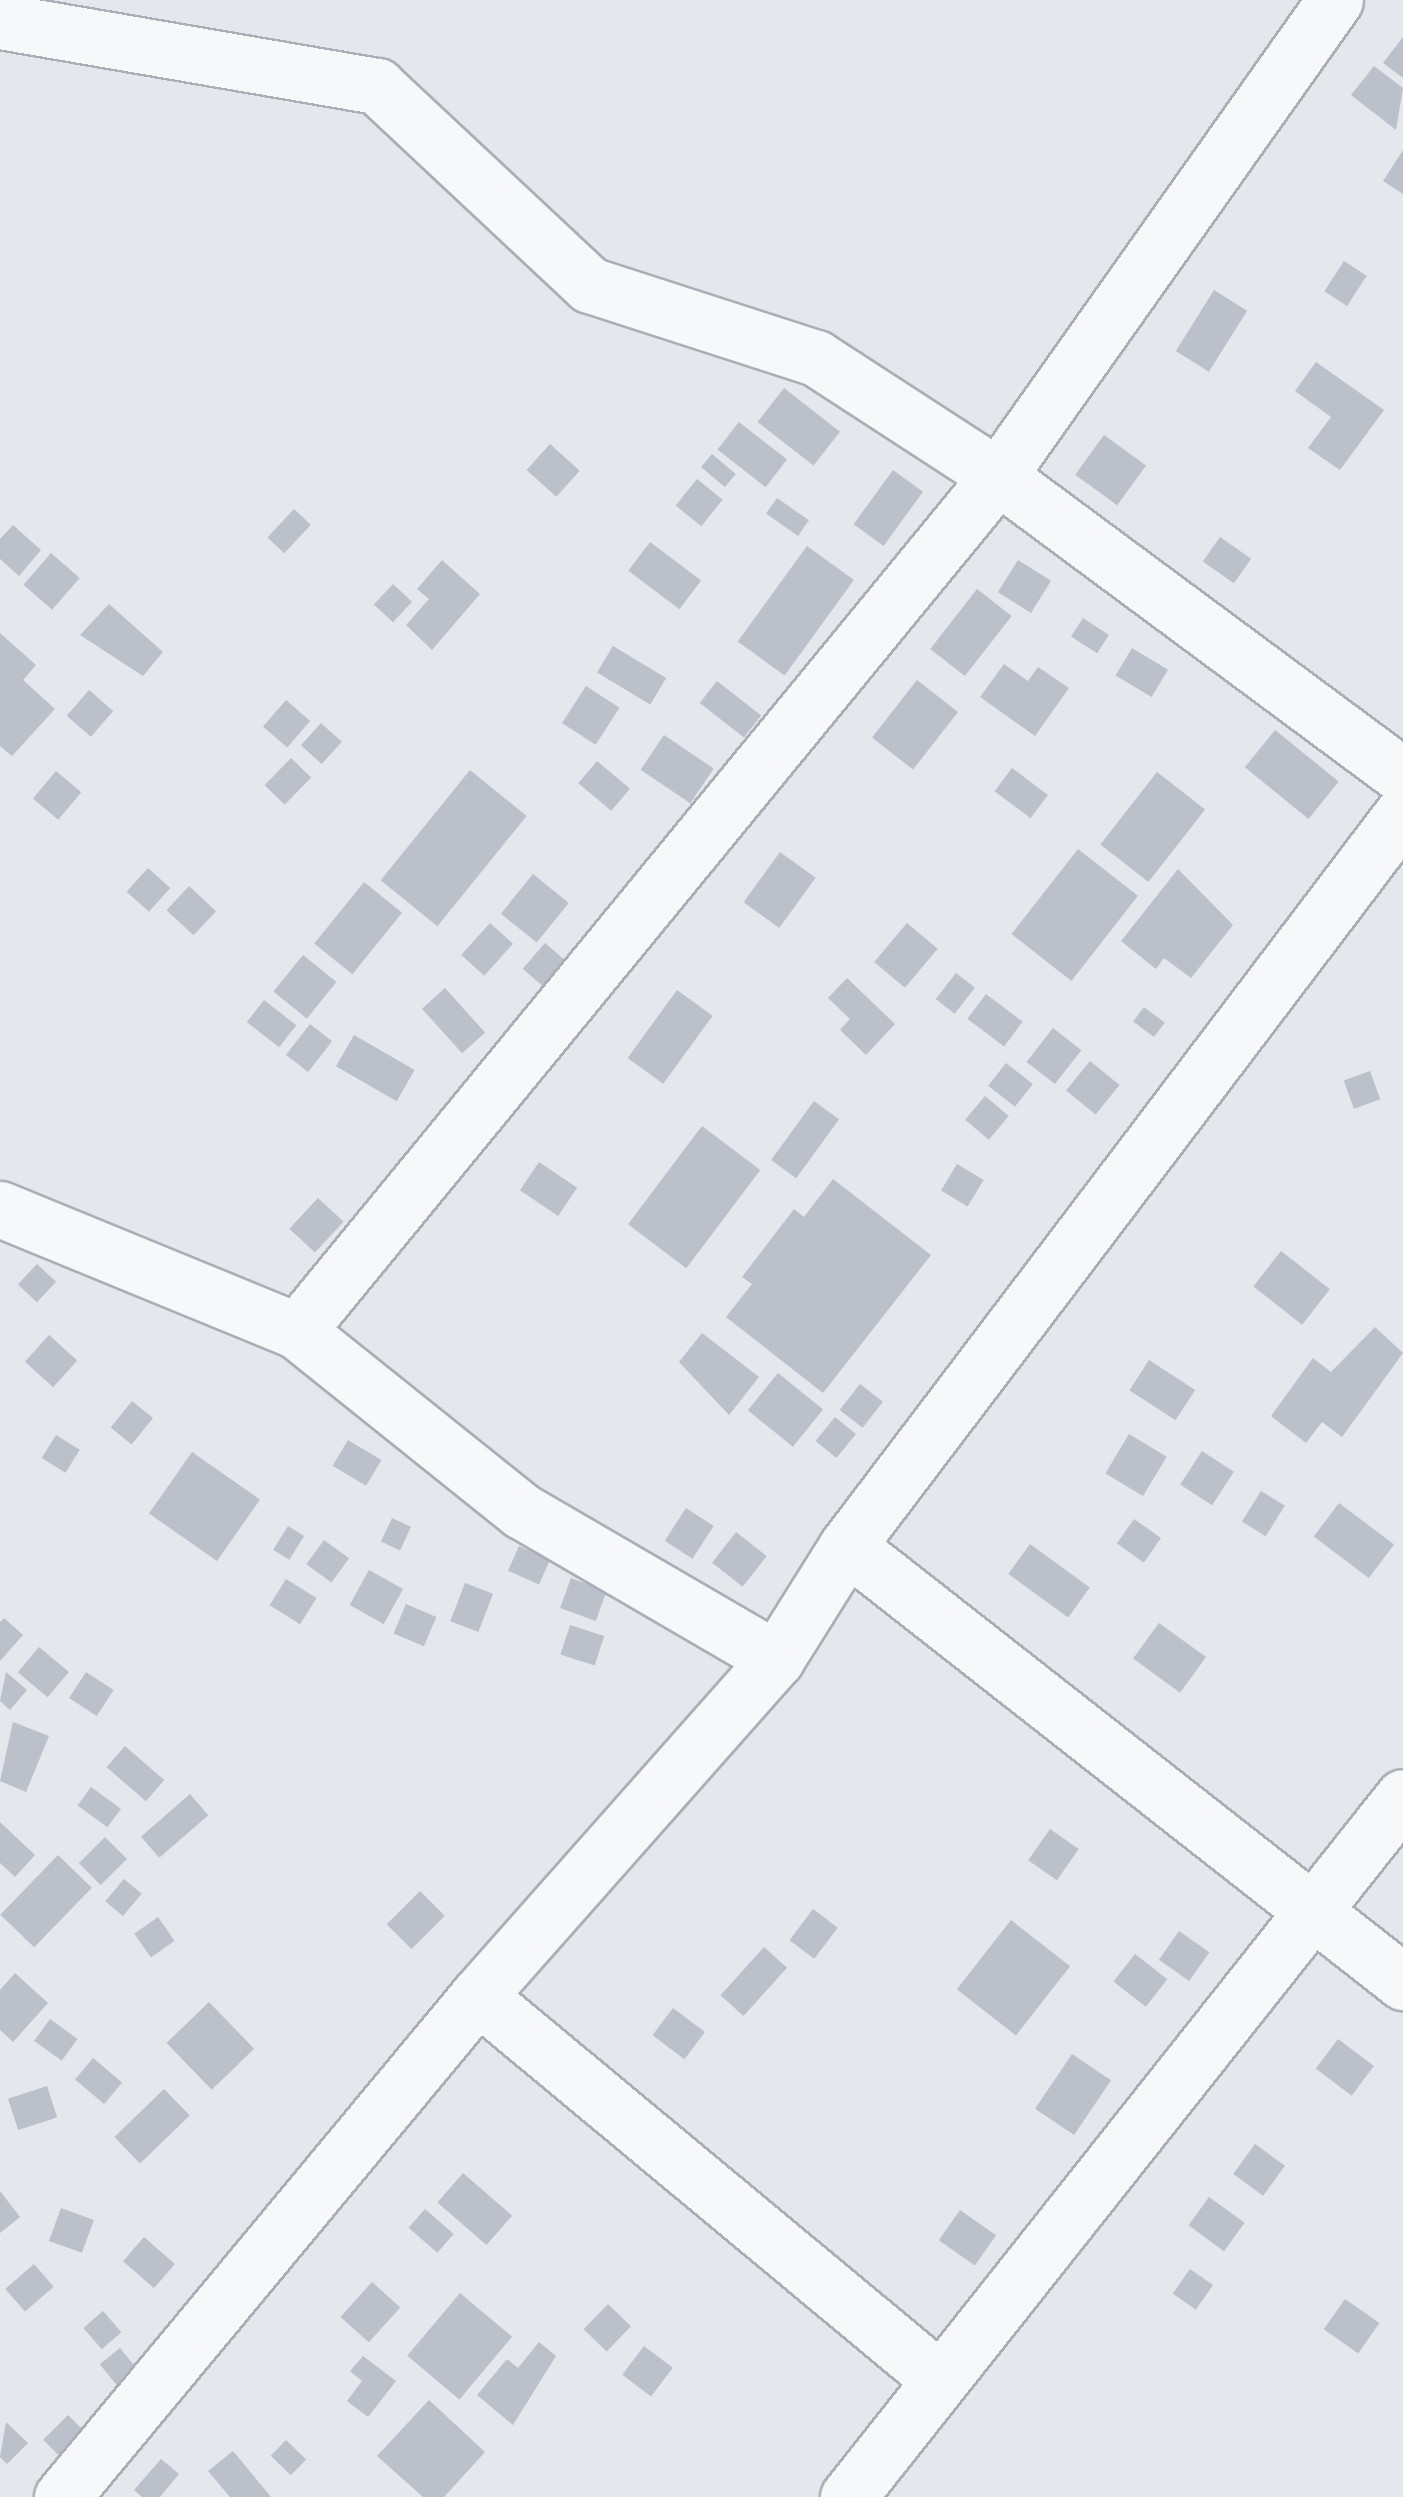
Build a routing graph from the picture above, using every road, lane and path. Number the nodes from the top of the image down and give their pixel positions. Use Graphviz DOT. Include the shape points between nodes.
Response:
graph roads {
  1 [pos="1335,0"];
  2 [pos="0,20"];
  3 [pos="998,476"];
  4 [pos="1403,776"];
  5 [pos="1403,813"];
  6 [pos="0,1210"];
  7 [pos="297,1331"];
  8 [pos="847,1546"];
  9 [pos="776,1659"];
  10 [pos="1403,1796"];
  11 [pos="1312,1914"];
  12 [pos="1403,1982"];
  13 [pos="478,1996"];
  14 [pos="940,2380"];
  15 [pos="62,2497"];
  16 [pos="848,2497"];
  1 -- 3 [label="street"];
  2 -- 3 [label="street" via="377,86 590,285 816,358"];
  3 -- 4 [label="street"];
  3 -- 7 [label="street"];
  5 -- 8 [label="street"];
  6 -- 7 [label="street"];
  7 -- 9 [label="street" via="522,1511"];
  8 -- 9 [label="street"];
  8 -- 11 [label="street"];
  9 -- 13 [label="street"];
  10 -- 11 [label="street"];
  11 -- 12 [label="street"];
  11 -- 14 [label="street"];
  13 -- 14 [label="street"];
  13 -- 15 [label="street"];
  14 -- 16 [label="street"];
}
